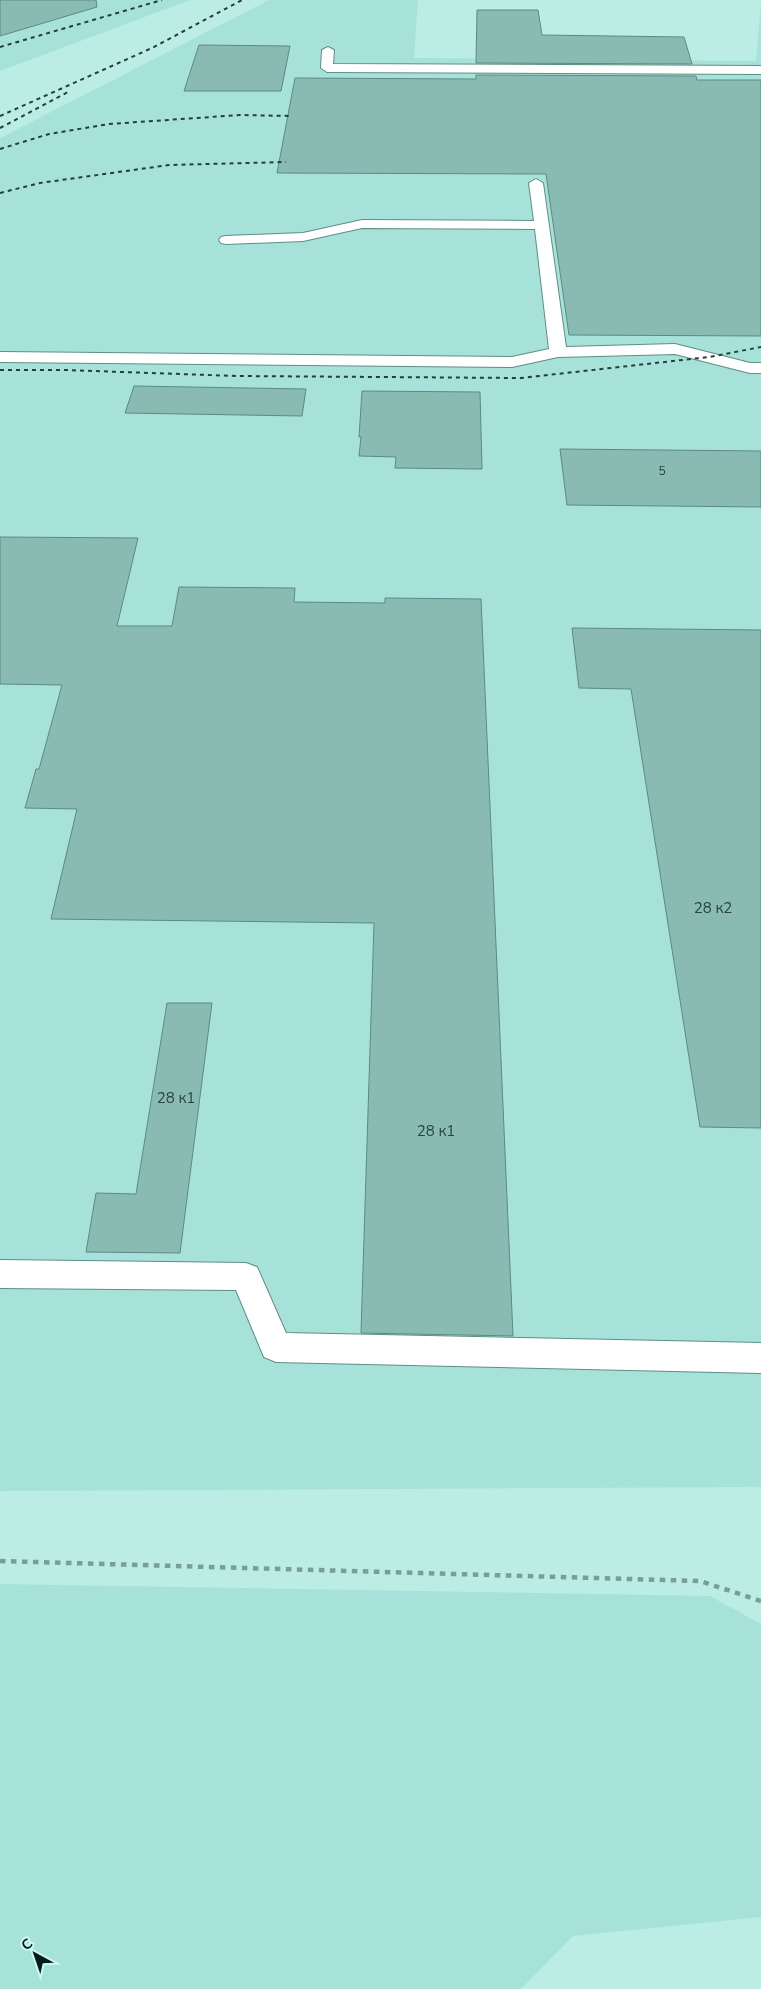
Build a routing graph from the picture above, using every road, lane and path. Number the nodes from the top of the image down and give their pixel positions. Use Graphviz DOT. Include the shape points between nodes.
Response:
graph roads {
  1 [pos="328,50"];
  2 [pos="761,70"];
  3 [pos="536,183"];
  4 [pos="541,225"];
  5 [pos="226,240"];
  6 [pos="558,352"];
  7 [pos="0,357"];
  8 [pos="761,368"];
  9 [pos="0,1274"];
  10 [pos="761,1358"];
  11 [pos="0,1561"];
  12 [pos="761,1602"];
  1 -- 2 [label="lane" via="327,68"];
  3 -- 4 [label="lane"];
  4 -- 5 [label="lane" via="362,224 303,237"];
  4 -- 6 [label="lane"];
  6 -- 7 [label="lane" via="512,362"];
  6 -- 8 [label="lane" via="674,342 750,368"];
  9 -- 10 [label="lane" via="246,1277 276,1347"];
  11 -- 12 [label="path" via="700,1581"];
}
